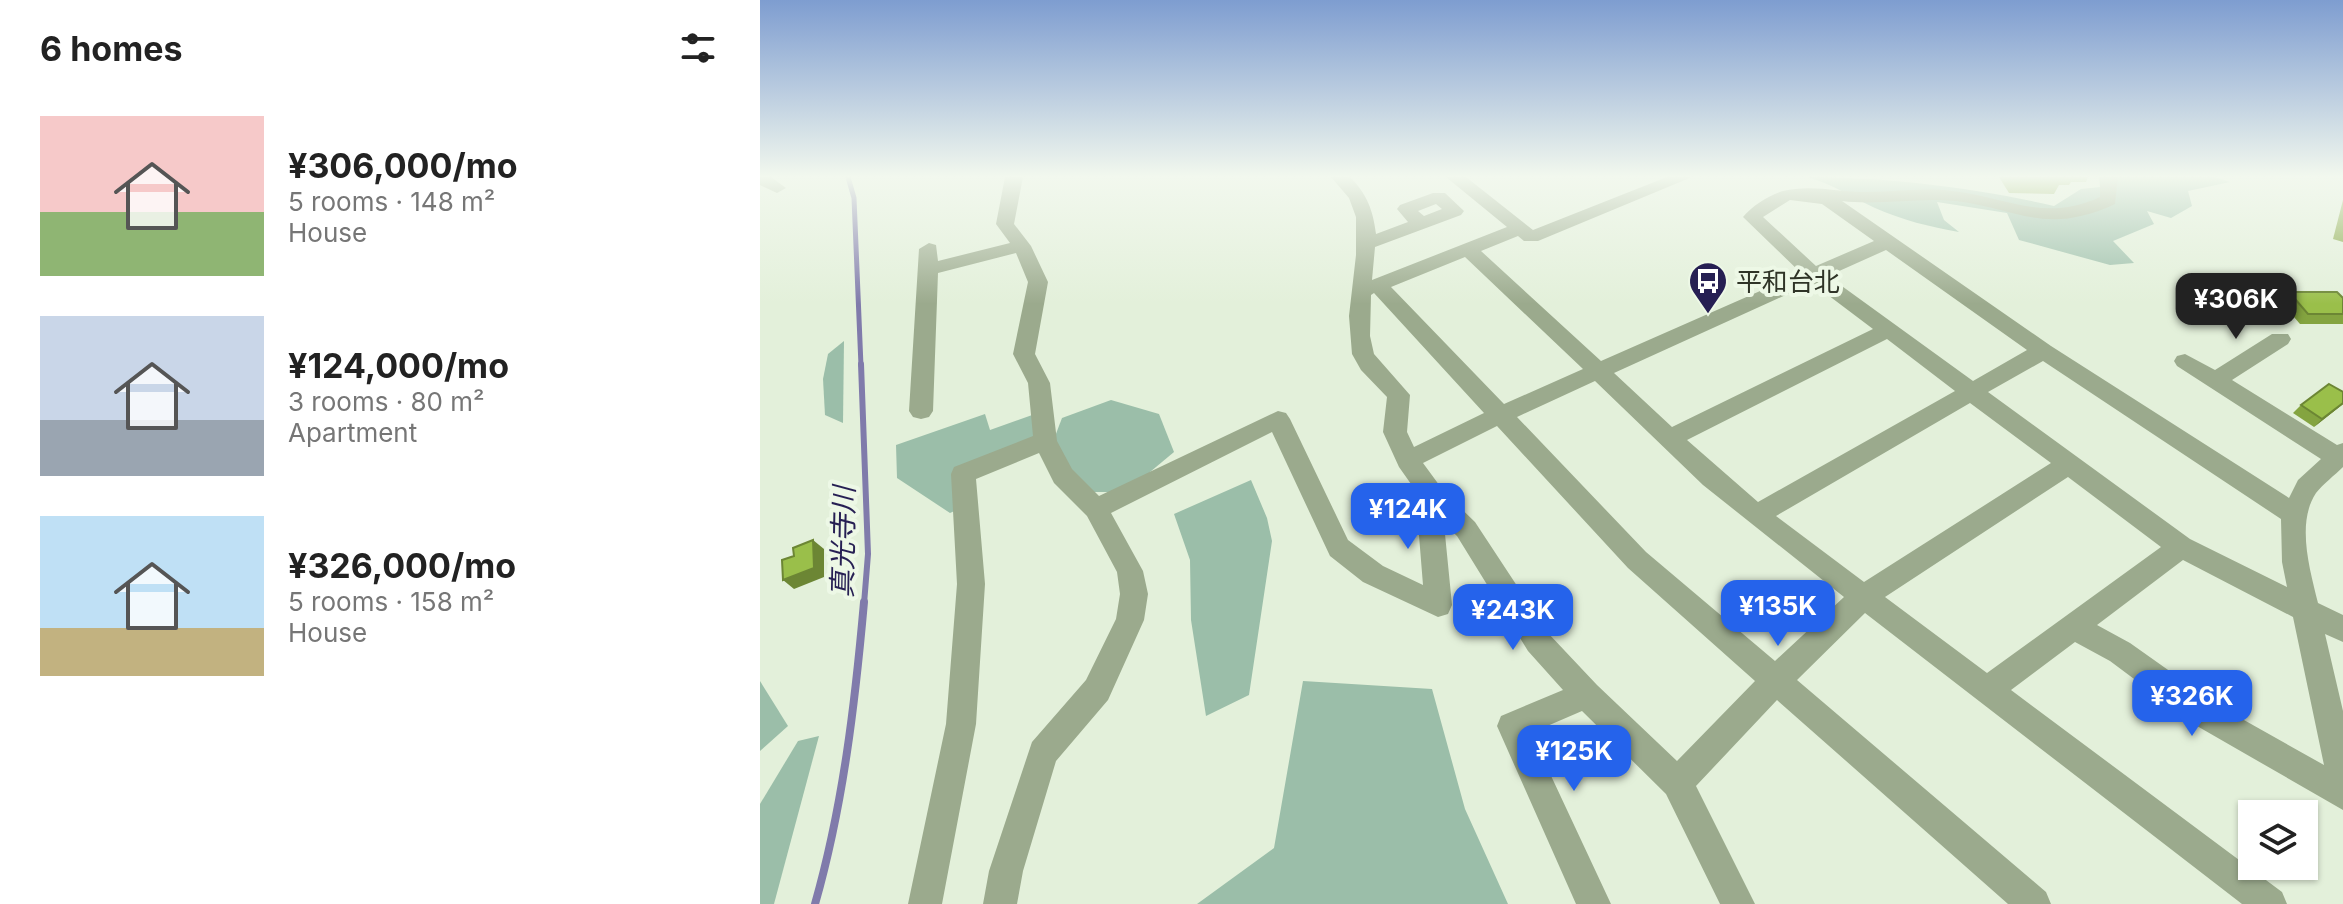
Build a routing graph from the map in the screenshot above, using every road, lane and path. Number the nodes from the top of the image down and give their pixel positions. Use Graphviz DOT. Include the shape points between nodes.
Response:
graph roads {
  1 [pos="1006,219"];
  2 [pos="1362,219"];
  3 [pos="1503,219"];
  4 [pos="1576,219"];
  5 [pos="1754,219"];
  6 [pos="1855,219"];
  7 [pos="1421,224"];
  8 [pos="1515,230"];
  9 [pos="1887,242"];
  10 [pos="1365,244"];
  11 [pos="1022,246"];
  12 [pos="1468,249"];
  13 [pos="1814,275"];
  14 [pos="1368,289"];
  15 [pos="1888,330"];
  16 [pos="2280,339"];
  17 [pos="2043,351"];
  18 [pos="2185,361"];
  19 [pos="1598,371"];
  20 [pos="2216,380"];
  21 [pos="1972,392"];
  22 [pos="921,411"];
  23 [pos="1500,415"];
  24 [pos="1670,438"];
  25 [pos="1045,441"];
  26 [pos="2340,454"];
  27 [pos="1408,460"];
  28 [pos="2069,464"];
  29 [pos="1436,500"];
  30 [pos="1096,509"];
  31 [pos="2294,514"];
  32 [pos="1756,515"];
  33 [pos="2181,547"];
  34 [pos="1863,597"];
  35 [pos="2304,609"];
  36 [pos="2073,627"];
  37 [pos="2343,629"];
  38 [pos="1775,681"];
  39 [pos="1989,689"];
  40 [pos="1586,695"];
  41 [pos="2343,779"];
  42 [pos="1677,783"];
  43 [pos="2343,794"];
  44 [pos="925,904"];
  45 [pos="1000,904"];
  46 [pos="1594,904"];
  47 [pos="1738,904"];
  48 [pos="2034,904"];
  49 [pos="2270,904"];
  1 -- 11 [label="street"];
  2 -- 10 [label="street"];
  3 -- 8 [label="street"];
  4 -- 8 [label="street" via="1531,237"];
  5 -- 13 [label="street"];
  6 -- 9 [label="street"];
  7 -- 10 [label="street"];
  8 -- 12 [label="street"];
  9 -- 13 [label="street"];
  9 -- 17 [label="street"];
  10 -- 14 [label="street"];
  11 -- 22 [label="street" via="928,259"];
  11 -- 25 [label="street" via="1038,282 1024,354 1039,383"];
  12 -- 14 [label="street"];
  12 -- 19 [label="street"];
  13 -- 15 [label="street"];
  13 -- 19 [label="street"];
  14 -- 23 [label="street"];
  14 -- 27 [label="street" via="1363,355 1399,395 1395,432"];
  15 -- 21 [label="street"];
  15 -- 24 [label="street"];
  16 -- 20 [label="street"];
  17 -- 21 [label="street"];
  17 -- 31 [label="street"];
  18 -- 20 [label="street"];
  19 -- 23 [label="street"];
  19 -- 24 [label="street"];
  20 -- 26 [label="street"];
  21 -- 28 [label="street"];
  21 -- 32 [label="street"];
  23 -- 27 [label="street"];
  23 -- 38 [label="street" via="1637,560"];
  24 -- 32 [label="street"];
  25 -- 30 [label="street" via="1063,476"];
  25 -- 44 [label="street" via="963,474 971,584 961,724"];
  26 -- 31 [label="street" via="2307,487"];
  27 -- 29 [label="street"];
  28 -- 33 [label="street"];
  28 -- 34 [label="street"];
  29 -- 30 [label="street" via="1431,523 1438,605 1373,574 1339,548 1278,419"];
  29 -- 40 [label="street" via="1466,529 1538,642"];
  30 -- 45 [label="street" via="1130,571 1130,620 1097,690 1043,753"];
  31 -- 35 [label="street" via="2295,562"];
  32 -- 34 [label="street"];
  33 -- 35 [label="street"];
  33 -- 36 [label="street"];
  34 -- 38 [label="street"];
  34 -- 39 [label="street"];
  35 -- 37 [label="street"];
  35 -- 41 [label="street"];
  36 -- 39 [label="street"];
  36 -- 43 [label="street" via="2120,652 2208,716"];
  38 -- 42 [label="street"];
  38 -- 48 [label="street"];
  39 -- 49 [label="street"];
  40 -- 42 [label="street"];
  40 -- 46 [label="street" via="1512,726"];
  42 -- 47 [label="street"];
}
